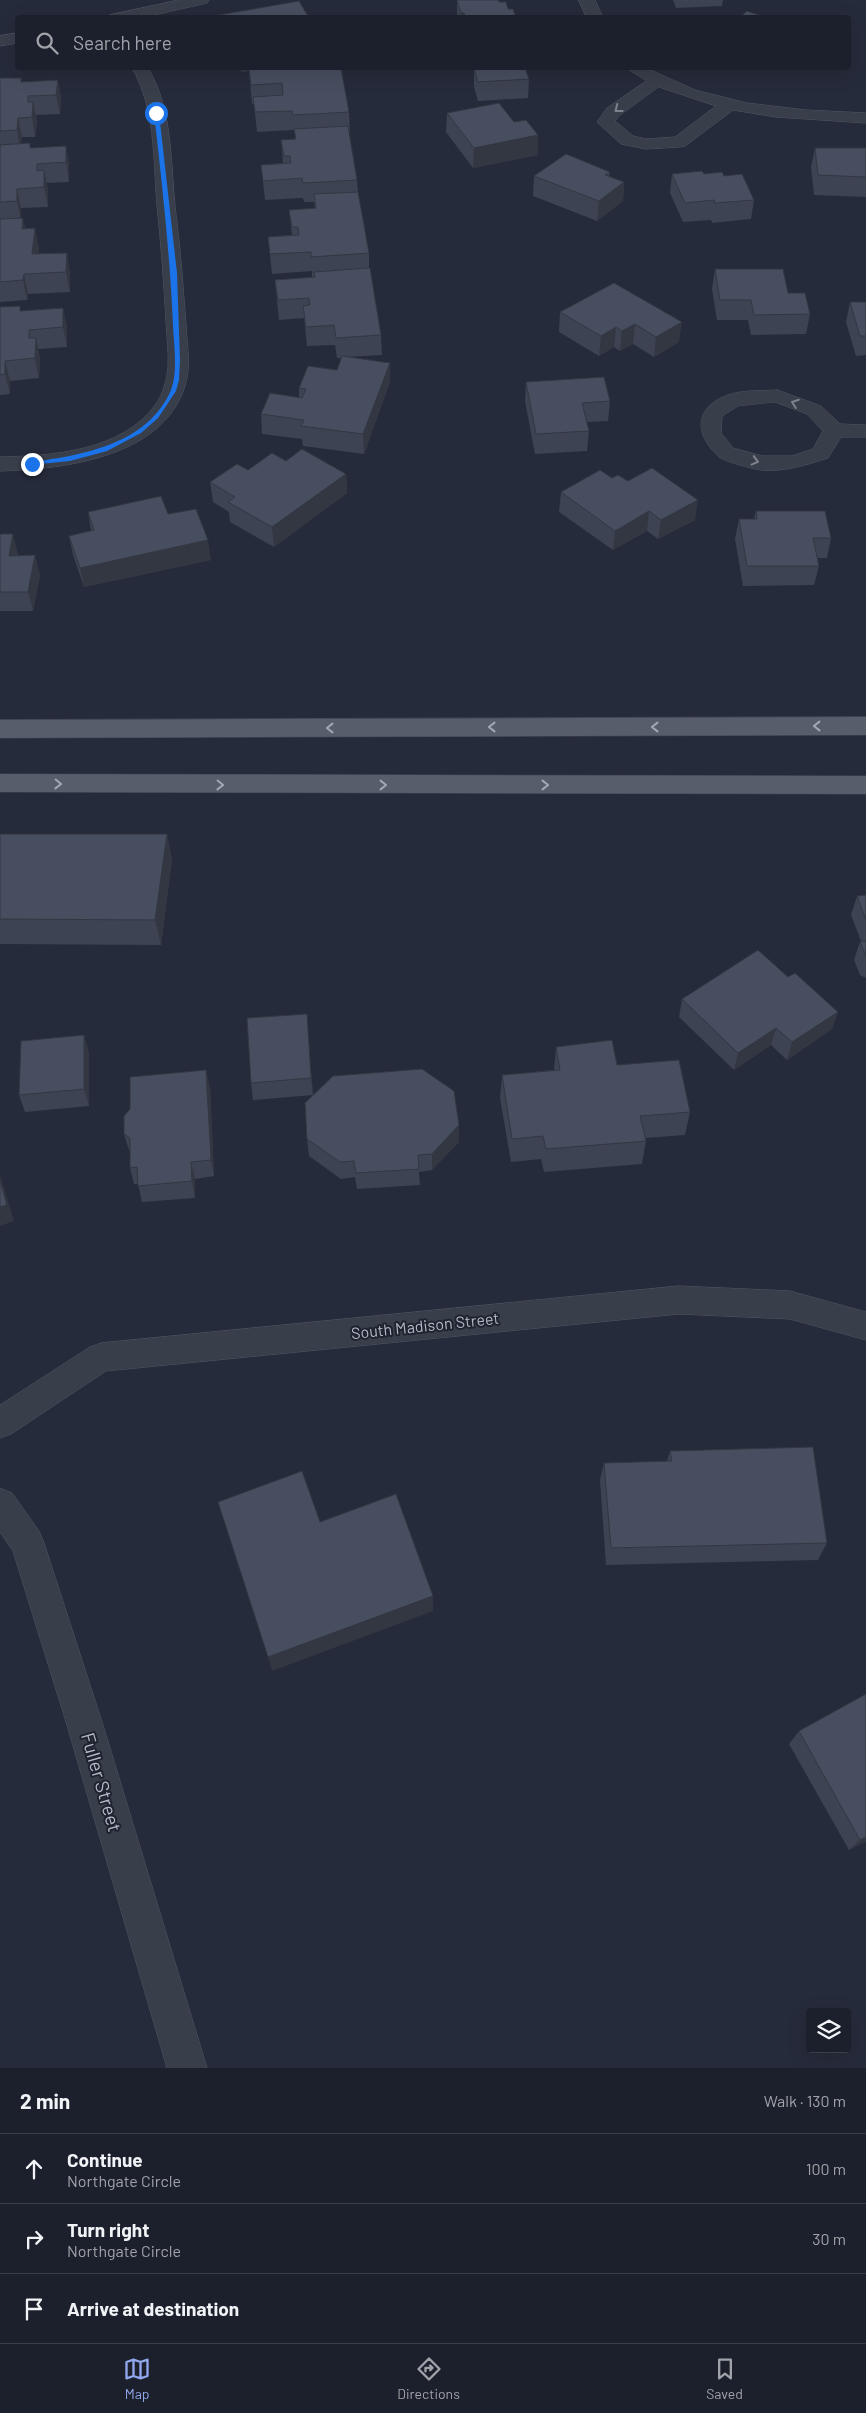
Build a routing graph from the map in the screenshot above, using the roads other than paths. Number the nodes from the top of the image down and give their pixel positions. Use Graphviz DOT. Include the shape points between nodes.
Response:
graph roads {
  1 [pos="201,0"];
  2 [pos="588,0"];
  3 [pos="130,15"];
  4 [pos="594,15"];
  5 [pos="15,38"];
  6 [pos="0,41"];
  7 [pos="142,70"];
  8 [pos="638,70"];
  9 [pos="657,81"];
  10 [pos="729,105"];
  11 [pos="866,118"];
  12 [pos="834,430"];
  13 [pos="866,431"];
  14 [pos="0,464"];
  15 [pos="866,726"];
  16 [pos="0,729"];
  17 [pos="0,783"];
  18 [pos="866,785"];
  19 [pos="866,1326"];
  20 [pos="0,1423"];
  21 [pos="0,1504"];
  22 [pos="187,2068"];
  1 -- 3 [label="street"];
  2 -- 4 [label="street"];
  5 -- 6 [label="street"];
  7 -- 14 [label="street" via="156,113 174,273 177,360 173,391 150,422 104,450 42,463"];
  8 -- 9 [label="street"];
  9 -- 10 [label="street"];
  9 -- 10 [label="street, one-way" via="613,112 606,122 616,133 646,144 679,142"];
  10 -- 11 [label="street" via="793,116"];
  12 -- 12 [label="street, one-way" via="814,410 777,396 733,400 712,414 711,432 726,453 761,464 794,462 821,453"];
  12 -- 13 [label="street"];
  15 -- 16 [label="main road, one-way"];
  17 -- 18 [label="main road, one-way"];
  19 -- 20 [label="street, South Madison Street" via="790,1305 679,1300 101,1357"];
  21 -- 22 [label="street, Fuller Street" via="27,1544 85,1725"];
}
